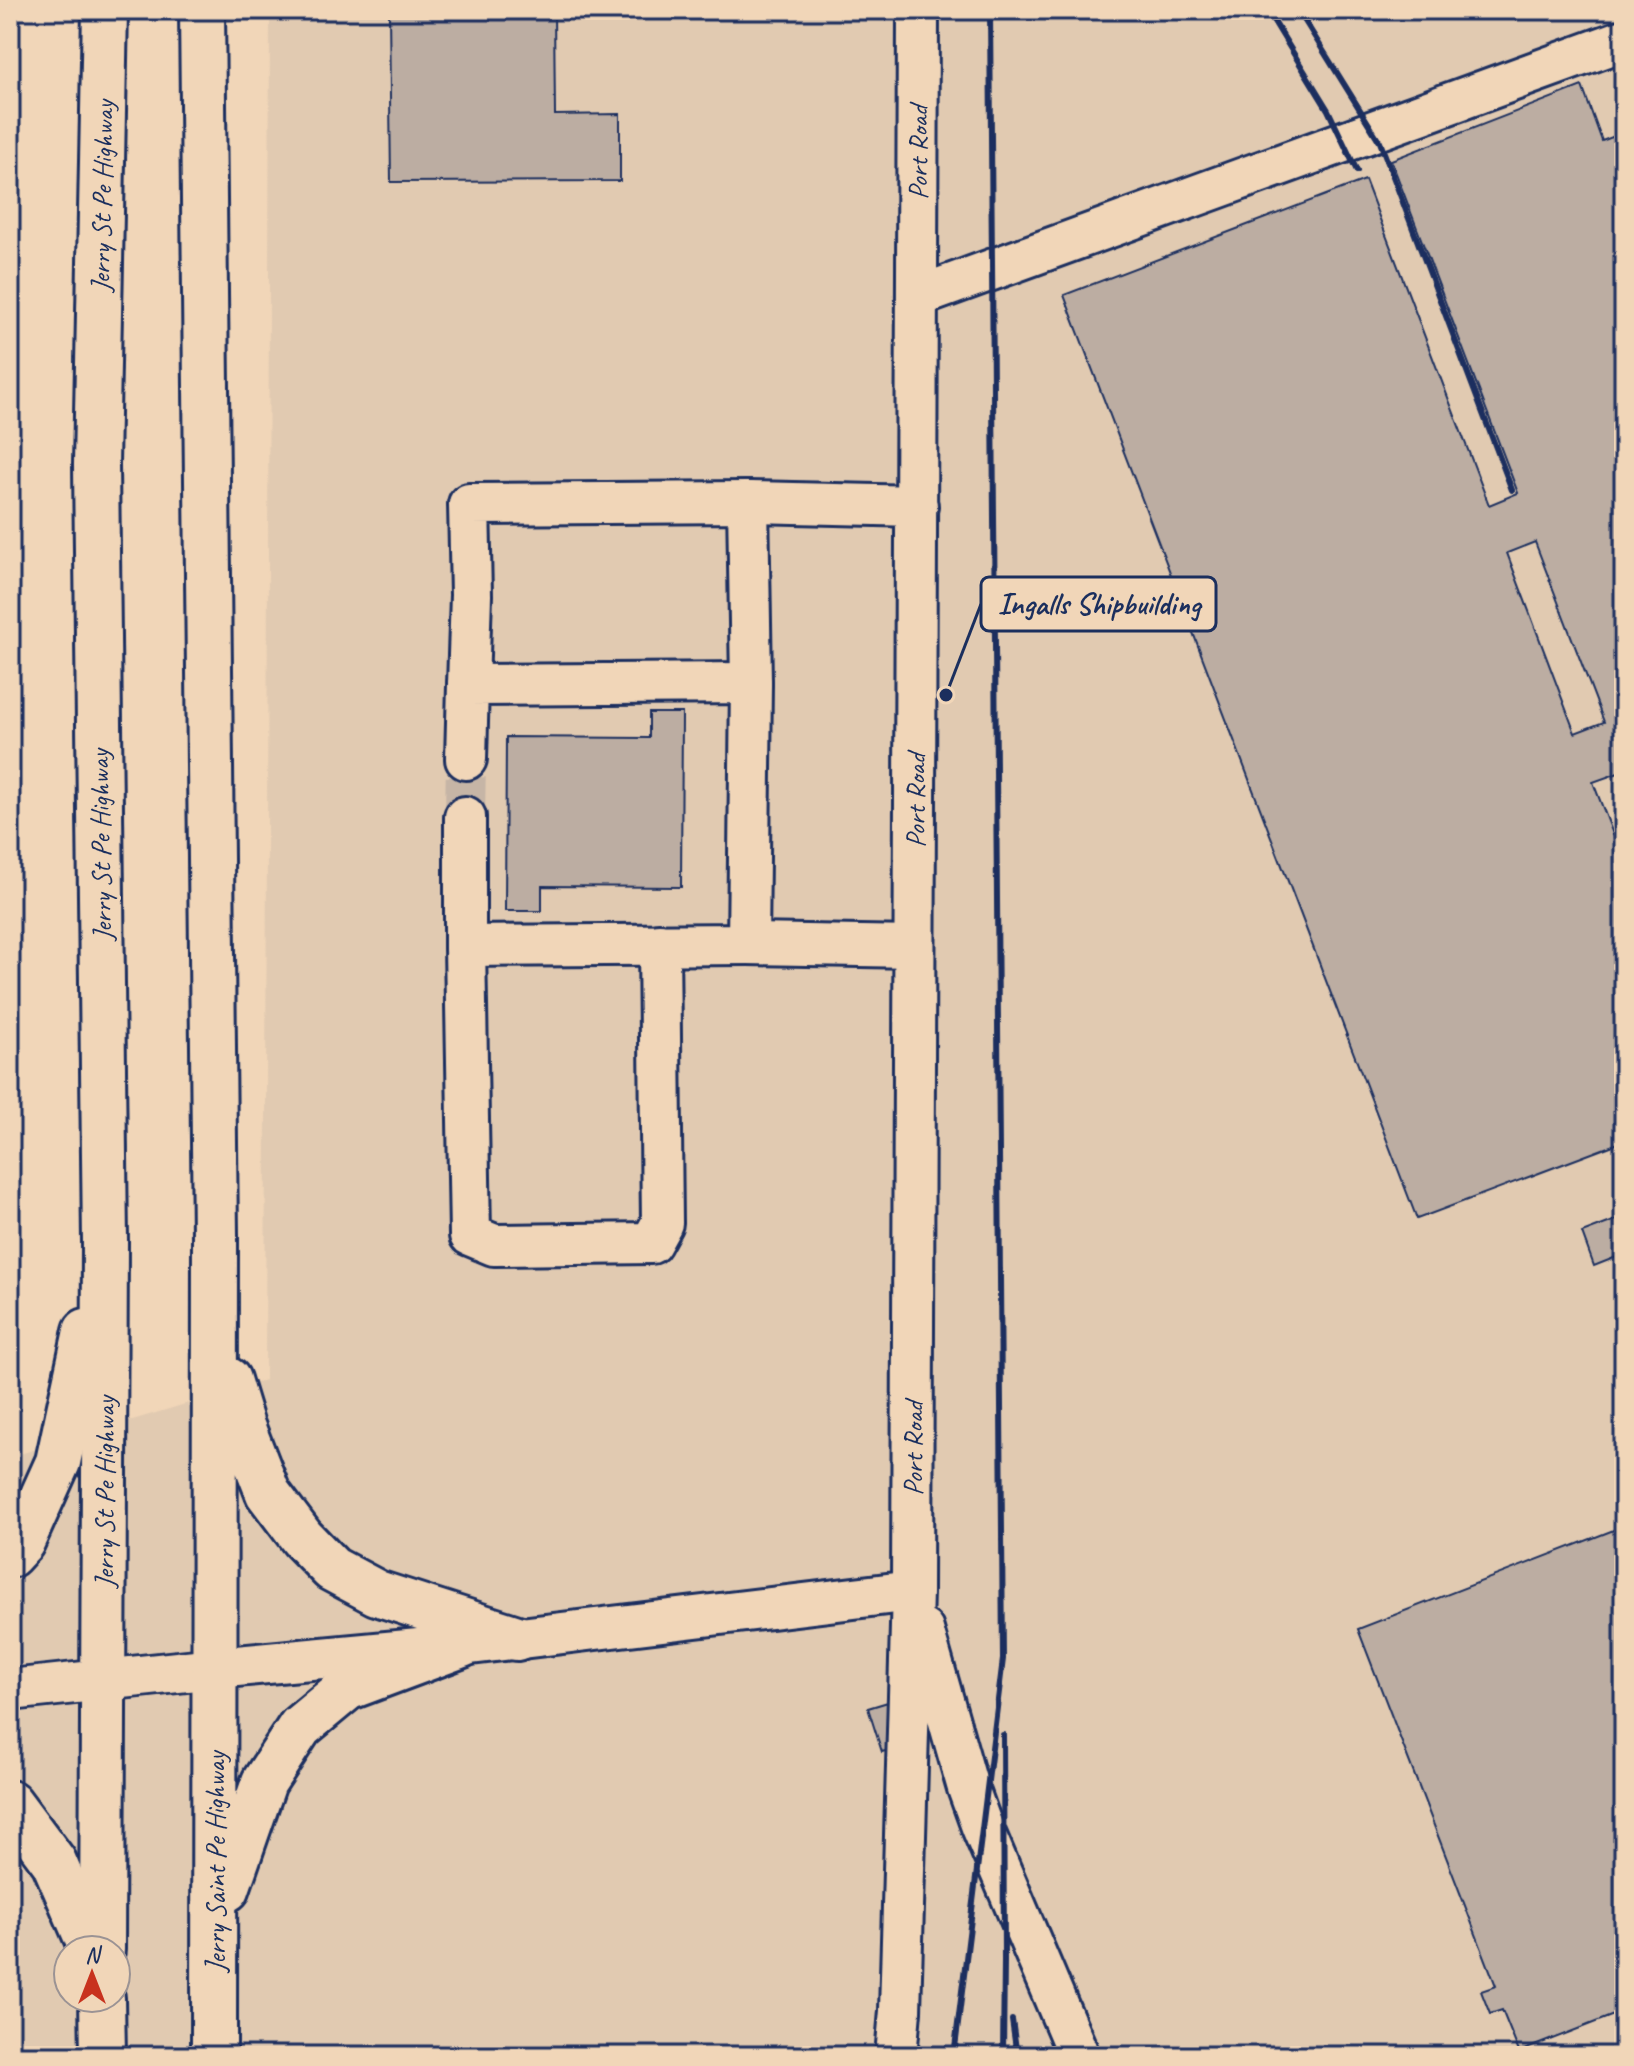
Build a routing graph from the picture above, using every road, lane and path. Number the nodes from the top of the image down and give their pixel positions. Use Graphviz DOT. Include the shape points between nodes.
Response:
graph roads {
  1 [pos="105,10"];
  2 [pos="202,10"];
  3 [pos="918,10"];
  4 [pos="1624,48"];
  5 [pos="917,297"];
  6 [pos="748,502"];
  7 [pos="917,506"];
  8 [pos="751,683"];
  9 [pos="468,685"];
  10 [pos="466,759"];
  11 [pos="465,817"];
  12 [pos="659,944"];
  13 [pos="748,944"];
  14 [pos="465,946"];
  15 [pos="914,947"];
  16 [pos="215,1236"];
  17 [pos="105,1242"];
  18 [pos="10,1555"];
  19 [pos="912,1591"];
  20 [pos="517,1638"];
  21 [pos="462,1645"];
  22 [pos="215,1668"];
  23 [pos="103,1679"];
  24 [pos="10,1690"];
  25 [pos="10,1803"];
  26 [pos="215,1922"];
  27 [pos="85,1934"];
  28 [pos="102,1934"];
  29 [pos="102,2014"];
  30 [pos="103,2056"];
  31 [pos="214,2056"];
  32 [pos="896,2056"];
  33 [pos="1079,2056"];
  1 -- 17 [label="main road, Jerry St Pe Highway" via="96,465"];
  2 -- 16 [label="main road"];
  3 -- 5 [label="street, Port Road"];
  4 -- 5 [label="street" via="1621,41"];
  5 -- 7 [label="street, Port Road"];
  6 -- 7 [label="street"];
  6 -- 8 [label="street"];
  6 -- 9 [label="street" via="469,504"];
  7 -- 15 [label="street, Port Road"];
  8 -- 9 [label="street"];
  8 -- 13 [label="street"];
  9 -- 10 [label="street"];
  11 -- 14 [label="street"];
  12 -- 13 [label="street"];
  12 -- 14 [label="street"];
  12 -- 14 [label="street" via="662,1223 651,1243 494,1245 470,1235"];
  13 -- 15 [label="street"];
  15 -- 19 [label="street, Port Road"];
  16 -- 20 [label="main road" via="228,1379 268,1493 332,1569 377,1593"];
  16 -- 22 [label="main road"];
  17 -- 18 [label="main road" via="58,1462 22,1542"];
  17 -- 23 [label="main road, Jerry St Pe Highway"];
  19 -- 20 [label="street"];
  19 -- 32 [label="street"];
  19 -- 33 [label="street" via="977,1814"];
  20 -- 21 [label="street"];
  21 -- 22 [label="street"];
  21 -- 26 [label="main road" via="347,1688 300,1727 264,1782"];
  22 -- 23 [label="street"];
  22 -- 26 [label="main road, Jerry Saint Pe Highway"];
  23 -- 24 [label="street"];
  23 -- 28 [label="main road"];
  25 -- 27 [label="main road" via="54,1862"];
  26 -- 31 [label="main road, Jerry Saint Pe Highway"];
  29 -- 30 [label="main road"];
}
